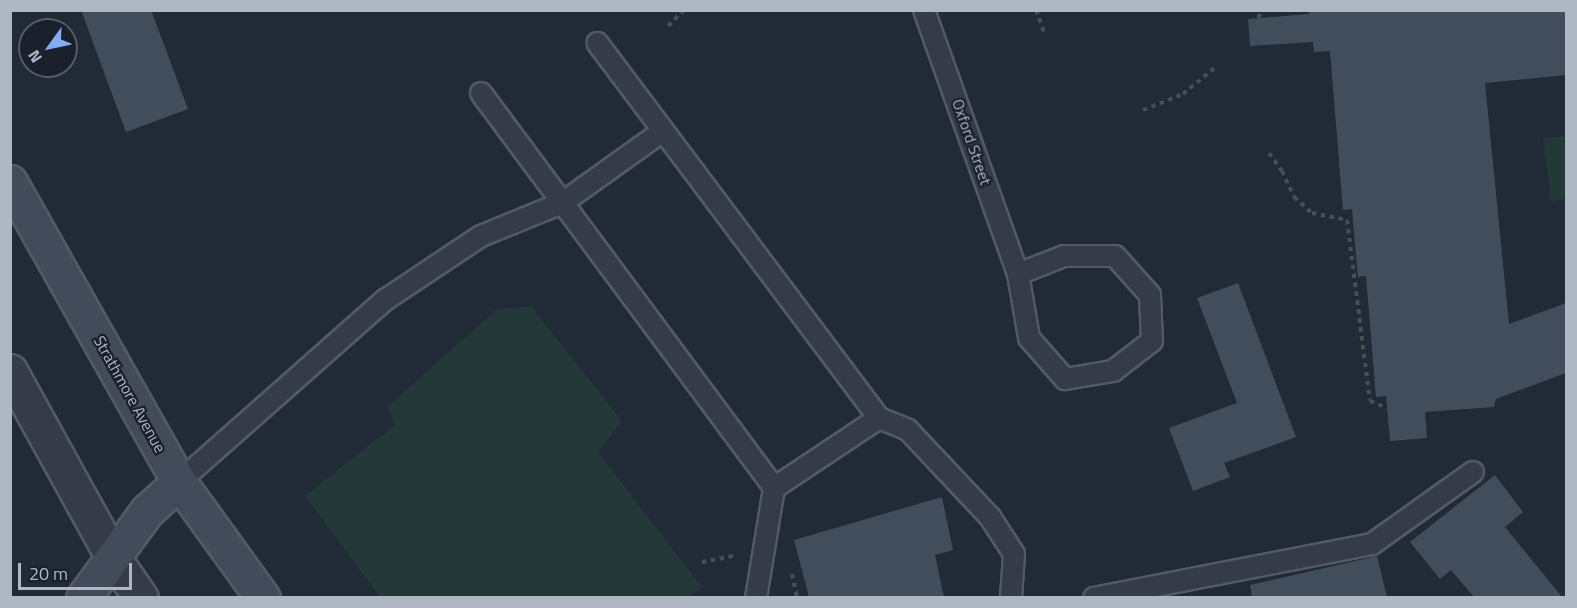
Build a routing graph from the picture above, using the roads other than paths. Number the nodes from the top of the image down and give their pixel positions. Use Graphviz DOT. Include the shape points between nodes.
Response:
graph roads {
  1 [pos="924,10"];
  2 [pos="597,43"];
  3 [pos="481,93"];
  4 [pos="663,131"];
  5 [pos="10,182"];
  6 [pos="562,203"];
  7 [pos="1018,274"];
  8 [pos="10,371"];
  9 [pos="879,418"];
  10 [pos="1473,472"];
  11 [pos="180,482"];
  12 [pos="774,488"];
  13 [pos="112,556"];
  14 [pos="83,597"];
  15 [pos="141,597"];
  16 [pos="263,597"];
  17 [pos="756,597"];
  18 [pos="1011,597"];
  19 [pos="1094,597"];
  1 -- 7 [label="lane, Oxford Street"];
  2 -- 4 [label="lane"];
  3 -- 6 [label="lane"];
  4 -- 6 [label="lane"];
  4 -- 9 [label="lane"];
  5 -- 11 [label="main road, Strathmore Avenue"];
  6 -- 11 [label="lane" via="482,236 385,300"];
  6 -- 12 [label="lane"];
  7 -- 7 [label="lane, Oxford Street" via="1029,338 1065,379 1113,371 1152,341 1150,295 1115,256 1064,256"];
  8 -- 13 [label="street"];
  9 -- 12 [label="lane"];
  9 -- 18 [label="lane" via="908,430 990,517 1014,554"];
  10 -- 19 [label="lane" via="1372,544"];
  11 -- 13 [label="main road" via="147,512"];
  11 -- 16 [label="main road, Strathmore Avenue"];
  12 -- 17 [label="lane"];
  13 -- 14 [label="main road"];
  13 -- 15 [label="street"];
}
